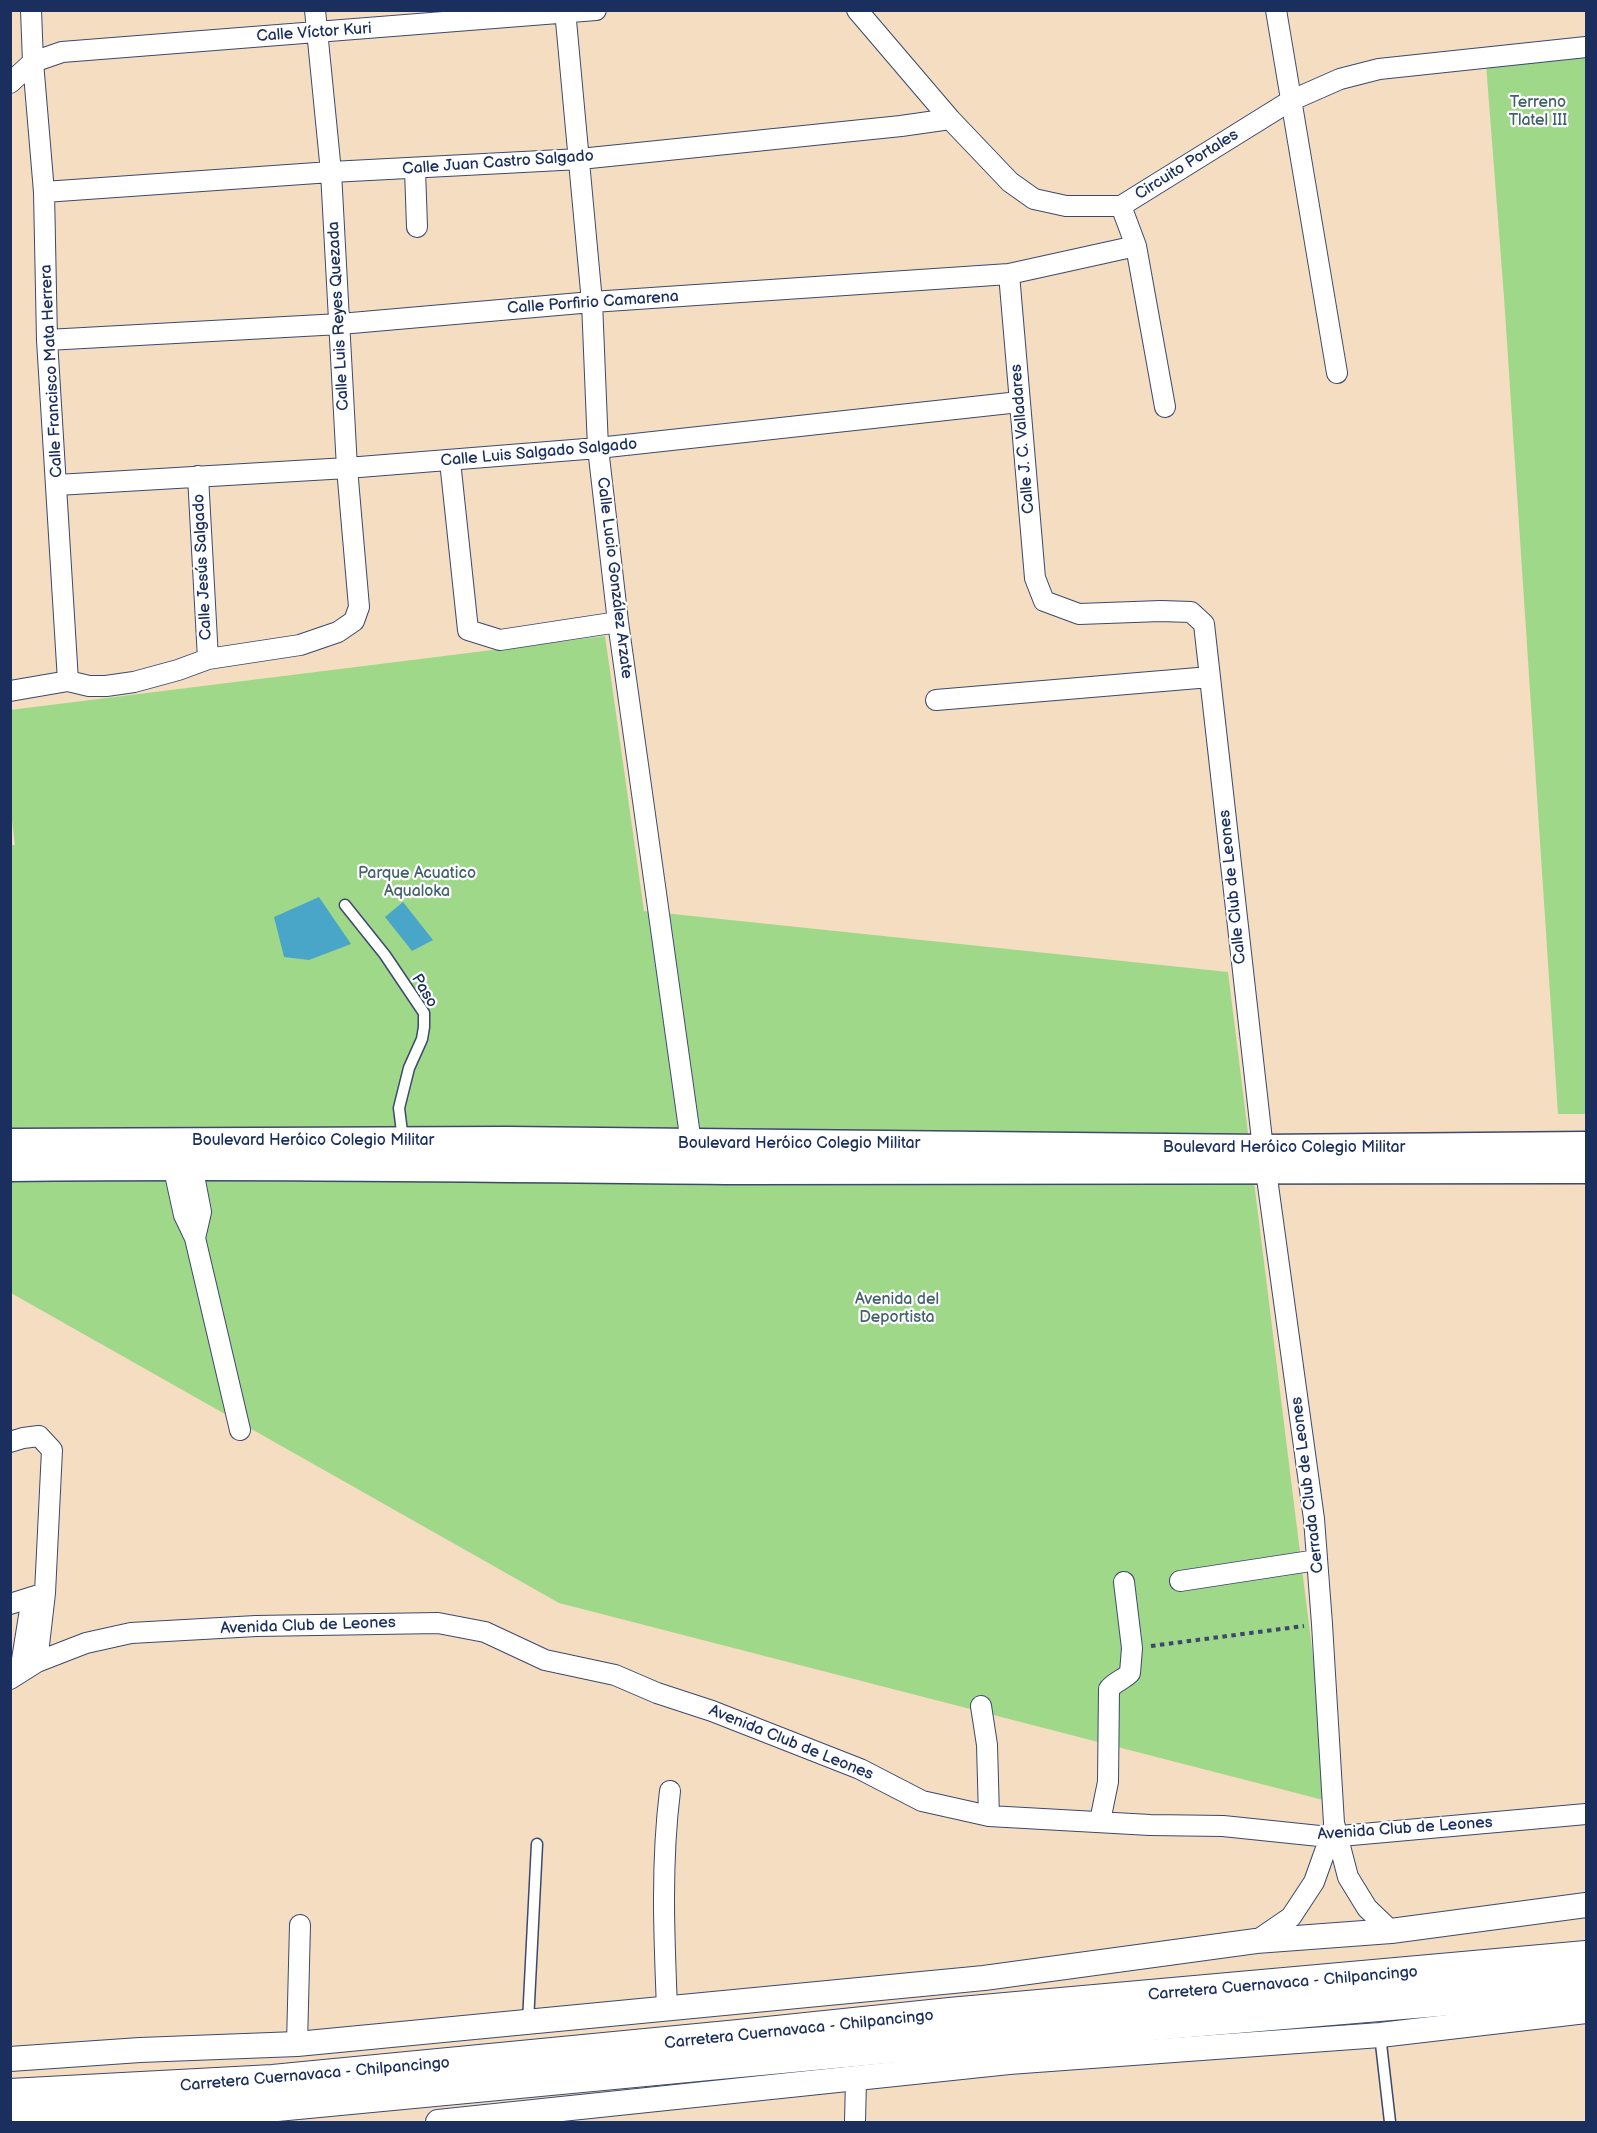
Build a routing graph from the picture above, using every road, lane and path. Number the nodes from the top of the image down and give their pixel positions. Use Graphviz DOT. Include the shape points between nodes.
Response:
graph roads {
  1 [pos="31,10"];
  2 [pos="315,10"];
  3 [pos="596,10"];
  4 [pos="857,10"];
  5 [pos="1276,10"];
  6 [pos="565,12"];
  7 [pos="317,33"];
  8 [pos="1587,46"];
  9 [pos="33,62"];
  10 [pos="12,81"];
  11 [pos="1290,101"];
  12 [pos="950,119"];
  13 [pos="580,159"];
  14 [pos="415,169"];
  15 [pos="331,172"];
  16 [pos="44,192"];
  17 [pos="1121,206"];
  18 [pos="417,227"];
  19 [pos="1136,246"];
  20 [pos="1009,274"];
  21 [pos="592,302"];
  22 [pos="340,324"];
  23 [pos="47,340"];
  24 [pos="1337,373"];
  25 [pos="1020,402"];
  26 [pos="1165,407"];
  27 [pos="598,448"];
  28 [pos="450,461"];
  29 [pos="347,468"];
  30 [pos="198,476"];
  31 [pos="57,485"];
  32 [pos="618,622"];
  33 [pos="1204,624"];
  34 [pos="208,659"];
  35 [pos="1210,677"];
  36 [pos="68,681"];
  37 [pos="10,691"];
  38 [pos="936,700"];
  39 [pos="345,905"];
  40 [pos="403,1141"];
  41 [pos="10,1143"];
  42 [pos="692,1143"];
  43 [pos="1587,1146"];
  44 [pos="1265,1160"];
  45 [pos="183,1165"];
  46 [pos="10,1167"];
  47 [pos="1587,1169"];
  48 [pos="240,1430"];
  49 [pos="10,1442"];
  50 [pos="1317,1560"];
  51 [pos="1180,1581"];
  52 [pos="1124,1582"];
  53 [pos="38,1595"];
  54 [pos="10,1604"];
  55 [pos="1322,1624"];
  56 [pos="1132,1648"];
  57 [pos="37,1662"];
  58 [pos="15,1676"];
  59 [pos="981,1706"];
  60 [pos="670,1791"];
  61 [pos="1587,1814"];
  62 [pos="989,1816"];
  63 [pos="1100,1821"];
  64 [pos="1334,1833"];
  65 [pos="537,1844"];
  66 [pos="1587,1905"];
  67 [pos="300,1925"];
  68 [pos="1391,1931"];
  69 [pos="1256,1941"];
  70 [pos="1587,1958"];
  71 [pos="1587,1984"];
  72 [pos="667,2008"];
  73 [pos="1587,2011"];
  74 [pos="528,2022"];
  75 [pos="1380,2035"];
  76 [pos="297,2044"];
  77 [pos="10,2059"];
  78 [pos="856,2080"];
  79 [pos="10,2095"];
  80 [pos="10,2119"];
  81 [pos="497,2120"];
  82 [pos="438,2122"];
  83 [pos="855,2122"];
  84 [pos="1390,2122"];
  1 -- 9 [label="street, Calle Francisco Mata Herrera"];
  2 -- 7 [label="street, Calle Luis Reyes Quezada"];
  3 -- 6 [label="street, Calle Víctor Kuri"];
  4 -- 12 [label="street, Circuito Portales"];
  5 -- 11 [label="street"];
  6 -- 7 [label="street, Calle Víctor Kuri"];
  6 -- 13 [label="street, Calle Lucio González Arzate"];
  7 -- 9 [label="street, Calle Víctor Kuri" via="62,52"];
  7 -- 15 [label="street, Calle Luis Reyes Quezada"];
  8 -- 11 [label="street, Circuito Portales" via="1379,69 1340,79"];
  9 -- 10 [label="street"];
  9 -- 16 [label="street, Calle Francisco Mata Herrera"];
  11 -- 17 [label="street, Circuito Portales"];
  11 -- 24 [label="street"];
  12 -- 13 [label="street, Calle Juan Castro Salgado"];
  12 -- 17 [label="street, Circuito Portales" via="1010,182 1034,200 1066,206"];
  13 -- 14 [label="street, Calle Juan Castro Salgado"];
  13 -- 21 [label="street, Calle Lucio González Arzate"];
  14 -- 15 [label="street, Calle Juan Castro Salgado"];
  14 -- 18 [label="street"];
  15 -- 16 [label="street, Calle Juan Castro Salgado"];
  15 -- 22 [label="street, Calle Luis Reyes Quezada"];
  16 -- 23 [label="street, Calle Francisco Mata Herrera"];
  17 -- 19 [label="street"];
  19 -- 20 [label="street, Calle Porfirio Camarena"];
  19 -- 26 [label="street"];
  20 -- 21 [label="street, Calle Porfirio Camarena"];
  20 -- 25 [label="street, Calle J. C. Valladares"];
  21 -- 22 [label="street, Calle Porfirio Camarena"];
  21 -- 27 [label="street, Calle Lucio González Arzate"];
  22 -- 23 [label="street, Calle Porfirio Camarena"];
  22 -- 29 [label="street, Calle Luis Reyes Quezada"];
  23 -- 31 [label="street, Calle Francisco Mata Herrera"];
  25 -- 27 [label="street, Calle Luis Salgado Salgado"];
  25 -- 33 [label="street, Calle J. C. Valladares" via="1035,578 1044,601 1079,614 1191,612"];
  27 -- 28 [label="street, Calle Luis Salgado Salgado"];
  27 -- 32 [label="street, Calle Lucio González Arzate"];
  28 -- 29 [label="street, Calle Luis Salgado Salgado"];
  28 -- 32 [label="street" via="468,630 500,640"];
  29 -- 30 [label="street, Calle Luis Salgado Salgado"];
  29 -- 34 [label="street, Calle Luis Reyes Quezada" via="359,607 354,621 338,632 300,645"];
  30 -- 31 [label="street, Calle Luis Salgado Salgado"];
  30 -- 34 [label="street, Calle Jesús Salgado"];
  31 -- 36 [label="street, Calle Francisco Mata Herrera"];
  32 -- 42 [label="street, Calle Lucio González Arzate"];
  33 -- 35 [label="street, Calle Club de Leones"];
  34 -- 36 [label="street" via="106,687"];
  35 -- 38 [label="street"];
  35 -- 44 [label="street, Calle Club de Leones"];
  36 -- 37 [label="street"];
  39 -- 40 [label="lane, Paso" via="424,1013 422,1040 409,1068 399,1108"];
  40 -- 41 [label="main road, Boulevard Heróico Colegio Militar"];
  40 -- 42 [label="main road, Boulevard Heróico Colegio Militar"];
  42 -- 44 [label="main road, Boulevard Heróico Colegio Militar"];
  43 -- 44 [label="main road, Boulevard Heróico Colegio Militar"];
  44 -- 45 [label="main road, Boulevard Heróico Colegio Militar" via="741,1170"];
  44 -- 47 [label="main road, Boulevard Heróico Colegio Militar"];
  44 -- 50 [label="street, Cerrada Club de Leones"];
  45 -- 46 [label="main road, Boulevard Heróico Colegio Militar"];
  45 -- 48 [label="street" via="184,1215 195,1238"];
  49 -- 53 [label="street" via="39,1436 52,1450"];
  50 -- 51 [label="street"];
  50 -- 55 [label="street, Cerrada Club de Leones"];
  52 -- 56 [label="street"];
  53 -- 54 [label="street"];
  53 -- 57 [label="street"];
  53 -- 58 [label="street"];
  55 -- 56 [label="path"];
  55 -- 64 [label="street, Cerrada Club de Leones"];
  56 -- 63 [label="street" via="1130,1673 1109,1689 1108,1782"];
  57 -- 58 [label="street, Avenida Club de Leones"];
  57 -- 62 [label="street, Avenida Club de Leones" via="86,1643 131,1633 438,1623 485,1632 545,1660 615,1675 860,1769 922,1801"];
  59 -- 62 [label="street" via="987,1745"];
  60 -- 72 [label="street" via="663,1933"];
  61 -- 64 [label="street, Avenida Club de Leones"];
  62 -- 63 [label="street, Avenida Club de Leones"];
  63 -- 64 [label="street, Avenida Club de Leones"];
  64 -- 68 [label="street, Cerrada Club de Leones" via="1348,1877 1367,1908"];
  64 -- 69 [label="street, Cerrada Club de Leones" via="1314,1882 1291,1917"];
  65 -- 74 [label="lane"];
  66 -- 68 [label="street"];
  67 -- 76 [label="street"];
  68 -- 69 [label="street"];
  69 -- 72 [label="street" via="984,1978"];
  70 -- 79 [label="main road, Carretera Cuernavaca - Chilpancingo" via="950,2014 273,2081"];
  71 -- 80 [label="main road, Carretera Cuernavaca - Chilpancingo" via="266,2106"];
  72 -- 74 [label="street"];
  73 -- 75 [label="street"];
  74 -- 76 [label="street"];
  75 -- 78 [label="street" via="1009,2062"];
  75 -- 84 [label="lane"];
  76 -- 77 [label="street"];
  78 -- 81 [label="street"];
  78 -- 83 [label="street"];
  81 -- 82 [label="street"];
}
